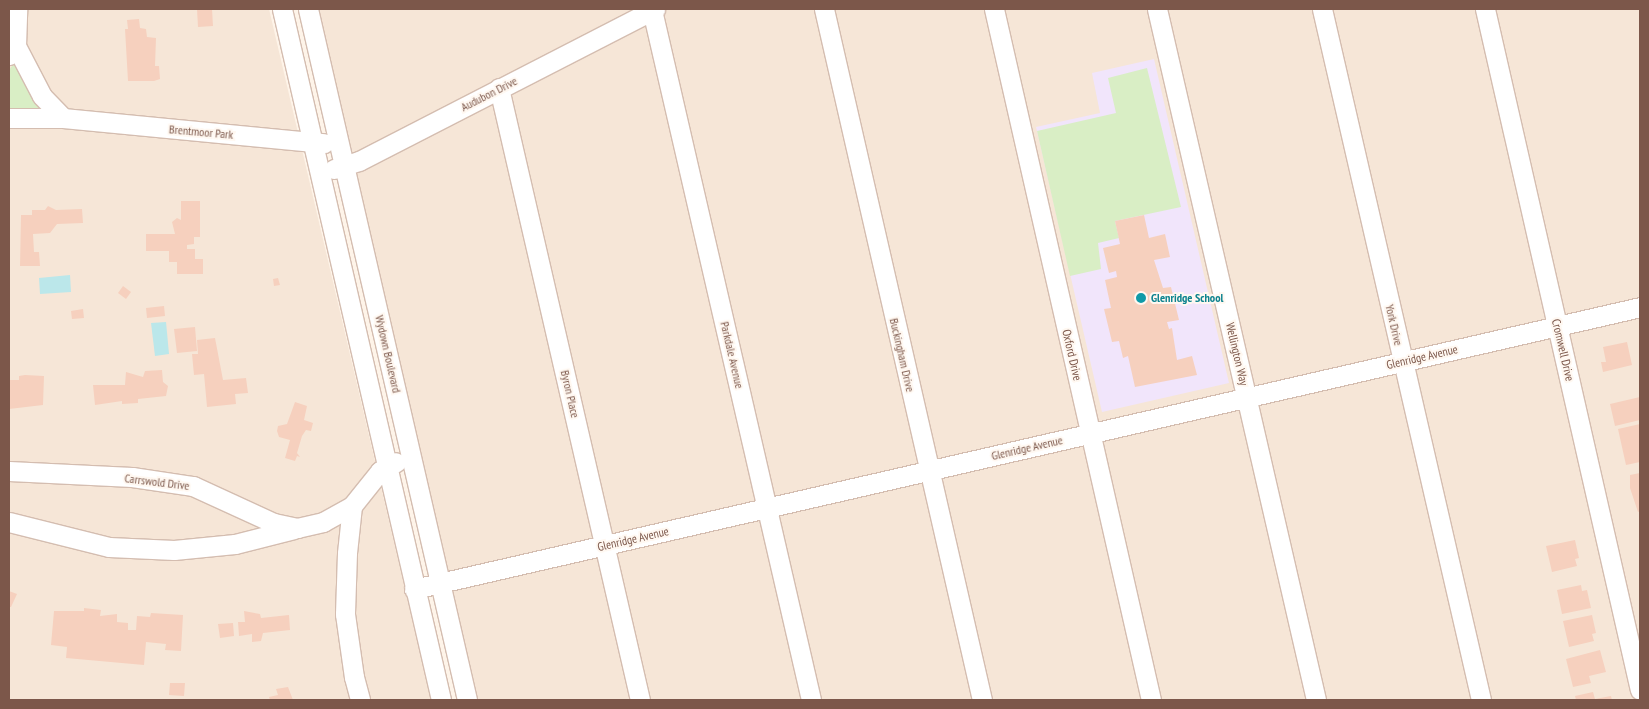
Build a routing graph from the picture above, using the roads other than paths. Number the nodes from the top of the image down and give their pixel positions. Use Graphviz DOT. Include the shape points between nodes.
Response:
graph roads {
  1 [pos="17,9"];
  2 [pos="282,9"];
  3 [pos="308,9"];
  4 [pos="654,9"];
  5 [pos="824,9"];
  6 [pos="994,9"];
  7 [pos="1157,9"];
  8 [pos="1322,9"];
  9 [pos="1486,9"];
  10 [pos="12,51"];
  11 [pos="499,88"];
  12 [pos="9,118"];
  13 [pos="63,118"];
  14 [pos="339,141"];
  15 [pos="314,143"];
  16 [pos="345,166"];
  17 [pos="320,172"];
  18 [pos="1640,307"];
  19 [pos="1558,326"];
  20 [pos="1402,361"];
  21 [pos="1247,396"];
  22 [pos="1090,433"];
  23 [pos="412,458"];
  24 [pos="387,466"];
  25 [pos="9,471"];
  26 [pos="929,471"];
  27 [pos="352,506"];
  28 [pos="767,508"];
  29 [pos="9,522"];
  30 [pos="297,528"];
  31 [pos="605,546"];
  32 [pos="440,582"];
  33 [pos="414,589"];
  34 [pos="1640,690"];
  35 [pos="360,700"];
  36 [pos="441,700"];
  37 [pos="467,700"];
  38 [pos="640,700"];
  39 [pos="811,700"];
  40 [pos="982,700"];
  41 [pos="1151,700"];
  42 [pos="1316,700"];
  43 [pos="1481,700"];
  1 -- 10 [label="street"];
  2 -- 15 [label="street, Wydown Boulevard"];
  3 -- 14 [label="street, Wydown Boulevard"];
  4 -- 11 [label="street, Audubon Drive"];
  4 -- 28 [label="street, Parkdale Avenue"];
  5 -- 26 [label="street, Buckingham Drive"];
  6 -- 22 [label="street, Oxford Drive"];
  7 -- 21 [label="street, Wellington Way"];
  8 -- 20 [label="street, York Drive"];
  9 -- 19 [label="street, Cromwell Drive"];
  10 -- 13 [label="street" via="42,96"];
  11 -- 16 [label="street, Audubon Drive"];
  11 -- 31 [label="street, Byron Place"];
  12 -- 13 [label="street, Brentmoor Park"];
  13 -- 15 [label="street, Brentmoor Park"];
  14 -- 15 [label="street, Brentmoor Park"];
  14 -- 16 [label="street, Wydown Boulevard"];
  15 -- 17 [label="street, Wydown Boulevard"];
  16 -- 17 [label="street, Audubon Drive"];
  16 -- 23 [label="street, Wydown Boulevard"];
  17 -- 24 [label="street, Wydown Boulevard"];
  18 -- 19 [label="street, Glenridge Avenue"];
  19 -- 20 [label="street, Glenridge Avenue"];
  19 -- 34 [label="street, Cromwell Drive"];
  20 -- 21 [label="street, Glenridge Avenue"];
  20 -- 43 [label="street, York Drive"];
  21 -- 22 [label="street, Glenridge Avenue"];
  21 -- 42 [label="street, Wellington Way"];
  22 -- 26 [label="street, Glenridge Avenue"];
  22 -- 41 [label="street, Oxford Drive"];
  23 -- 24 [label="street"];
  23 -- 32 [label="street, Wydown Boulevard"];
  24 -- 27 [label="street, Carrswold Drive"];
  24 -- 33 [label="street, Wydown Boulevard"];
  25 -- 30 [label="street, Carrswold Drive" via="132,478 193,486 274,523"];
  26 -- 28 [label="street, Glenridge Avenue"];
  26 -- 40 [label="street, Buckingham Drive"];
  27 -- 30 [label="street, Carrswold Drive" via="323,522"];
  27 -- 35 [label="street" via="345,614"];
  28 -- 31 [label="street, Glenridge Avenue"];
  28 -- 39 [label="street, Parkdale Avenue"];
  29 -- 30 [label="street, Carrswold Drive" via="109,547 162,550 235,544"];
  31 -- 32 [label="street, Glenridge Avenue"];
  31 -- 38 [label="street, Byron Place"];
  32 -- 33 [label="street, Glenridge Avenue"];
  32 -- 37 [label="street, Wydown Boulevard"];
  33 -- 36 [label="street, Wydown Boulevard"];
}
